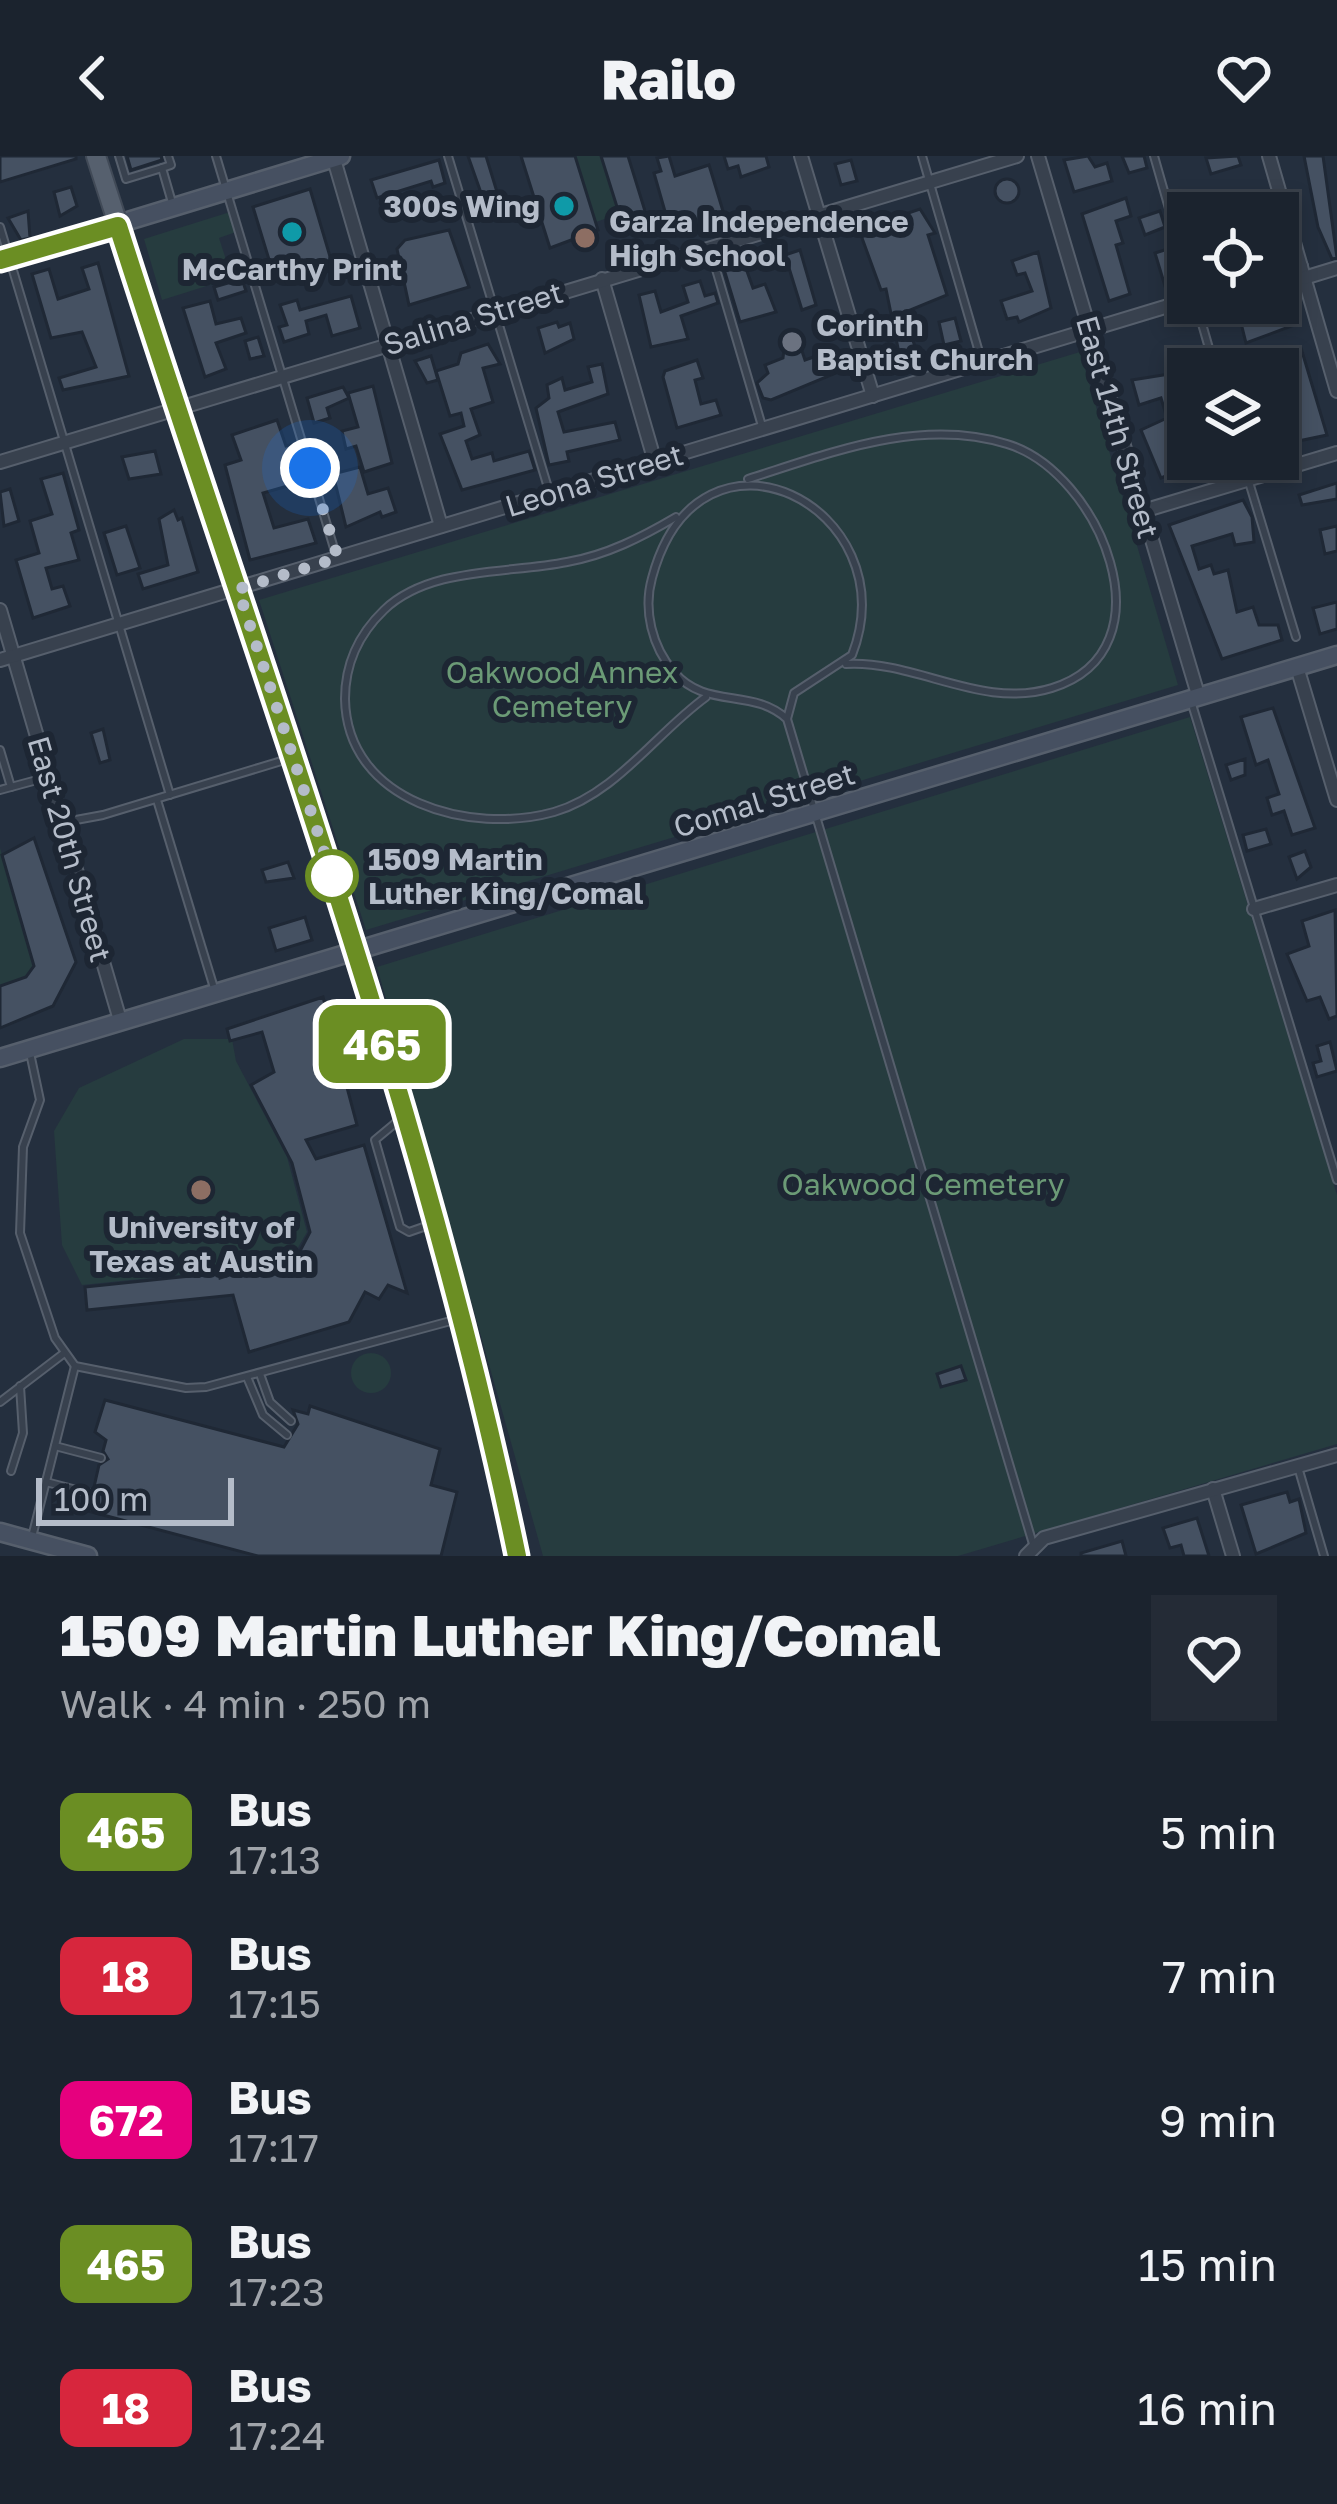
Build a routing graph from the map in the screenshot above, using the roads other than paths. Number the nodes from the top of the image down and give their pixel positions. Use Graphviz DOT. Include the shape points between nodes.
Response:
graph roads {
  1 [pos="96,156"];
  2 [pos="119,156"];
  3 [pos="168,156"];
  4 [pos="216,156"];
  5 [pos="448,156"];
  6 [pos="801,156"];
  7 [pos="922,156"];
  8 [pos="1017,156"];
  9 [pos="1038,156"];
  10 [pos="1154,156"];
  11 [pos="1269,156"];
  12 [pos="336,157"];
  13 [pos="162,168"];
  14 [pos="930,182"];
  15 [pos="228,194"];
  16 [pos="1167,202"];
  17 [pos="174,209"];
  18 [pos="818,213"];
  19 [pos="118,226"];
  20 [pos="0,227"];
  21 [pos="709,246"];
  22 [pos="4,259"];
  23 [pos="1337,268"];
  24 [pos="1299,272"];
  25 [pos="1302,272"];
  26 [pos="602,279"];
  27 [pos="1167,308"];
  28 [pos="495,311"];
  29 [pos="1090,328"];
  30 [pos="388,344"];
  31 [pos="982,363"];
  32 [pos="283,376"];
  33 [pos="1337,391"];
  34 [pos="873,396"];
  35 [pos="176,407"];
  36 [pos="763,429"];
  37 [pos="64,442"];
  38 [pos="1337,453"];
  39 [pos="655,462"];
  40 [pos="0,463"];
  41 [pos="1248,481"];
  42 [pos="729,485"];
  43 [pos="550,494"];
  44 [pos="1143,511"];
  45 [pos="682,513"];
  46 [pos="441,526"];
  47 [pos="338,558"];
  48 [pos="238,589"];
  49 [pos="0,610"];
  50 [pos="119,624"];
  51 [pos="1296,637"];
  52 [pos="1337,655"];
  53 [pos="7,658"];
  54 [pos="842,664"];
  55 [pos="1298,667"];
  56 [pos="706,697"];
  57 [pos="1195,700"];
  58 [pos="787,718"];
  59 [pos="0,750"];
  60 [pos="292,758"];
  61 [pos="1332,763"];
  62 [pos="51,776"];
  63 [pos="11,787"];
  64 [pos="0,790"];
  65 [pos="170,795"];
  66 [pos="157,799"];
  67 [pos="1337,800"];
  68 [pos="815,813"];
  69 [pos="62,822"];
  70 [pos="1337,885"];
  71 [pos="1254,909"];
  72 [pos="356,949"];
  73 [pos="215,991"];
  74 [pos="120,1020"];
  75 [pos="29,1049"];
  76 [pos="0,1058"];
  77 [pos="403,1118"];
  78 [pos="1337,1180"];
  79 [pos="432,1225"];
  80 [pos="458,1318"];
  81 [pos="64,1354"];
  82 [pos="75,1366"];
  83 [pos="260,1373"];
  84 [pos="247,1377"];
  85 [pos="20,1387"];
  86 [pos="0,1402"];
  87 [pos="291,1421"];
  88 [pos="287,1435"];
  89 [pos="55,1446"];
  90 [pos="1337,1455"];
  91 [pos="101,1457"];
  92 [pos="1297,1465"];
  93 [pos="11,1471"];
  94 [pos="46,1482"];
  95 [pos="1213,1489"];
  96 [pos="92,1494"];
  97 [pos="0,1532"];
  98 [pos="31,1540"];
  99 [pos="1028,1551"];
  100 [pos="516,1554"];
  101 [pos="88,1556"];
  102 [pos="1233,1556"];
  103 [pos="1324,1556"];
  1 -- 19 [label="main road"];
  2 -- 13 [label="lane" via="126,179"];
  3 -- 13 [label="lane" via="171,165"];
  4 -- 15 [label="lane"];
  5 -- 28 [label="lane"];
  6 -- 18 [label="street"];
  7 -- 14 [label="lane"];
  8 -- 14 [label="street, Salina Street"];
  9 -- 29 [label="street, East 14th Street"];
  10 -- 16 [label="lane"];
  11 -- 25 [label="street"];
  12 -- 15 [label="street"];
  12 -- 30 [label="street"];
  13 -- 17 [label="lane"];
  14 -- 18 [label="street, Salina Street"];
  14 -- 31 [label="lane"];
  15 -- 17 [label="street"];
  15 -- 32 [label="lane"];
  17 -- 19 [label="street"];
  18 -- 21 [label="street, Salina Street"];
  18 -- 34 [label="street"];
  19 -- 22 [label="street"];
  19 -- 35 [label="main road"];
  20 -- 22 [label="lane"];
  21 -- 26 [label="street, Salina Street"];
  21 -- 36 [label="lane"];
  22 -- 37 [label="lane"];
  23 -- 25 [label="street"];
  24 -- 25 [label="street"];
  25 -- 33 [label="street"];
  26 -- 28 [label="street, Salina Street"];
  26 -- 39 [label="street"];
  27 -- 29 [label="street, Leona Street"];
  28 -- 30 [label="street, Salina Street"];
  28 -- 43 [label="lane"];
  29 -- 31 [label="street, Leona Street"];
  29 -- 44 [label="street, East 14th Street"];
  30 -- 32 [label="street, Salina Street"];
  30 -- 46 [label="street"];
  31 -- 34 [label="street, Leona Street"];
  32 -- 35 [label="street, Salina Street"];
  32 -- 47 [label="lane"];
  34 -- 36 [label="street, Leona Street"];
  35 -- 37 [label="street, Salina Street"];
  35 -- 48 [label="main road"];
  36 -- 39 [label="street, Leona Street"];
  37 -- 40 [label="street, Salina Street"];
  37 -- 50 [label="lane"];
  38 -- 41 [label="street"];
  39 -- 43 [label="street, Leona Street"];
  41 -- 44 [label="street"];
  41 -- 51 [label="lane"];
  42 -- 45 [label="lane"];
  42 -- 54 [label="lane" via="767,484 817,512 848,543 864,603 857,642"];
  42 -- 54 [label="lane" via="854,447 952,435 1039,457 1084,500 1109,559 1115,602 1107,642 1082,673 1046,690 1002,694 903,668"];
  43 -- 46 [label="street, Leona Street"];
  44 -- 57 [label="street, East 14th Street"];
  45 -- 56 [label="lane" via="654,569 651,628 675,673"];
  45 -- 56 [label="lane" via="588,557 457,578 397,599 357,644 345,706 358,750 410,800 459,818 509,820 560,810 597,791"];
  46 -- 47 [label="street, Leona Street"];
  47 -- 48 [label="street, Leona Street"];
  48 -- 50 [label="street, Leona Street"];
  48 -- 60 [label="main road"];
  49 -- 53 [label="street, East 20th Street"];
  50 -- 53 [label="street, Leona Street"];
  50 -- 65 [label="lane"];
  52 -- 55 [label="street, Comal Street"];
  53 -- 62 [label="street, East 20th Street"];
  54 -- 58 [label="lane" via="794,693"];
  55 -- 57 [label="street, Comal Street"];
  55 -- 61 [label="street"];
  56 -- 58 [label="lane" via="760,700"];
  57 -- 68 [label="street, Comal Street"];
  57 -- 71 [label="lane, East 14th Street"];
  58 -- 68 [label="lane"];
  59 -- 63 [label="lane"];
  60 -- 65 [label="lane"];
  60 -- 72 [label="main road"];
  61 -- 67 [label="street"];
  62 -- 63 [label="lane"];
  62 -- 69 [label="street, East 20th Street"];
  63 -- 64 [label="lane"];
  65 -- 66 [label="lane"];
  66 -- 69 [label="lane"];
  66 -- 73 [label="lane"];
  68 -- 72 [label="street, Comal Street"];
  68 -- 99 [label="lane"];
  69 -- 74 [label="street, East 20th Street"];
  70 -- 71 [label="street"];
  71 -- 78 [label="lane, East 14th Street"];
  72 -- 73 [label="street, Comal Street"];
  72 -- 77 [label="main road"];
  73 -- 74 [label="street, Comal Street"];
  74 -- 75 [label="street, Comal Street"];
  75 -- 76 [label="street, Comal Street"];
  75 -- 81 [label="lane" via="40,1100 23,1147 20,1233"];
  77 -- 79 [label="main road"];
  77 -- 79 [label="lane" via="375,1140 400,1228"];
  79 -- 80 [label="main road"];
  80 -- 83 [label="lane"];
  80 -- 100 [label="main road"];
  81 -- 82 [label="lane"];
  81 -- 85 [label="lane"];
  82 -- 84 [label="lane" via="186,1388"];
  82 -- 89 [label="lane"];
  83 -- 84 [label="lane"];
  83 -- 87 [label="lane" via="270,1402"];
  84 -- 88 [label="lane" via="263,1415"];
  85 -- 86 [label="lane"];
  85 -- 93 [label="lane" via="23,1433"];
  89 -- 91 [label="lane"];
  89 -- 94 [label="lane"];
  90 -- 92 [label="street"];
  92 -- 95 [label="street"];
  92 -- 103 [label="lane"];
  94 -- 96 [label="lane"];
  94 -- 98 [label="lane"];
  95 -- 99 [label="street"];
  95 -- 102 [label="street"];
  97 -- 98 [label="street"];
  98 -- 101 [label="street"];
}
